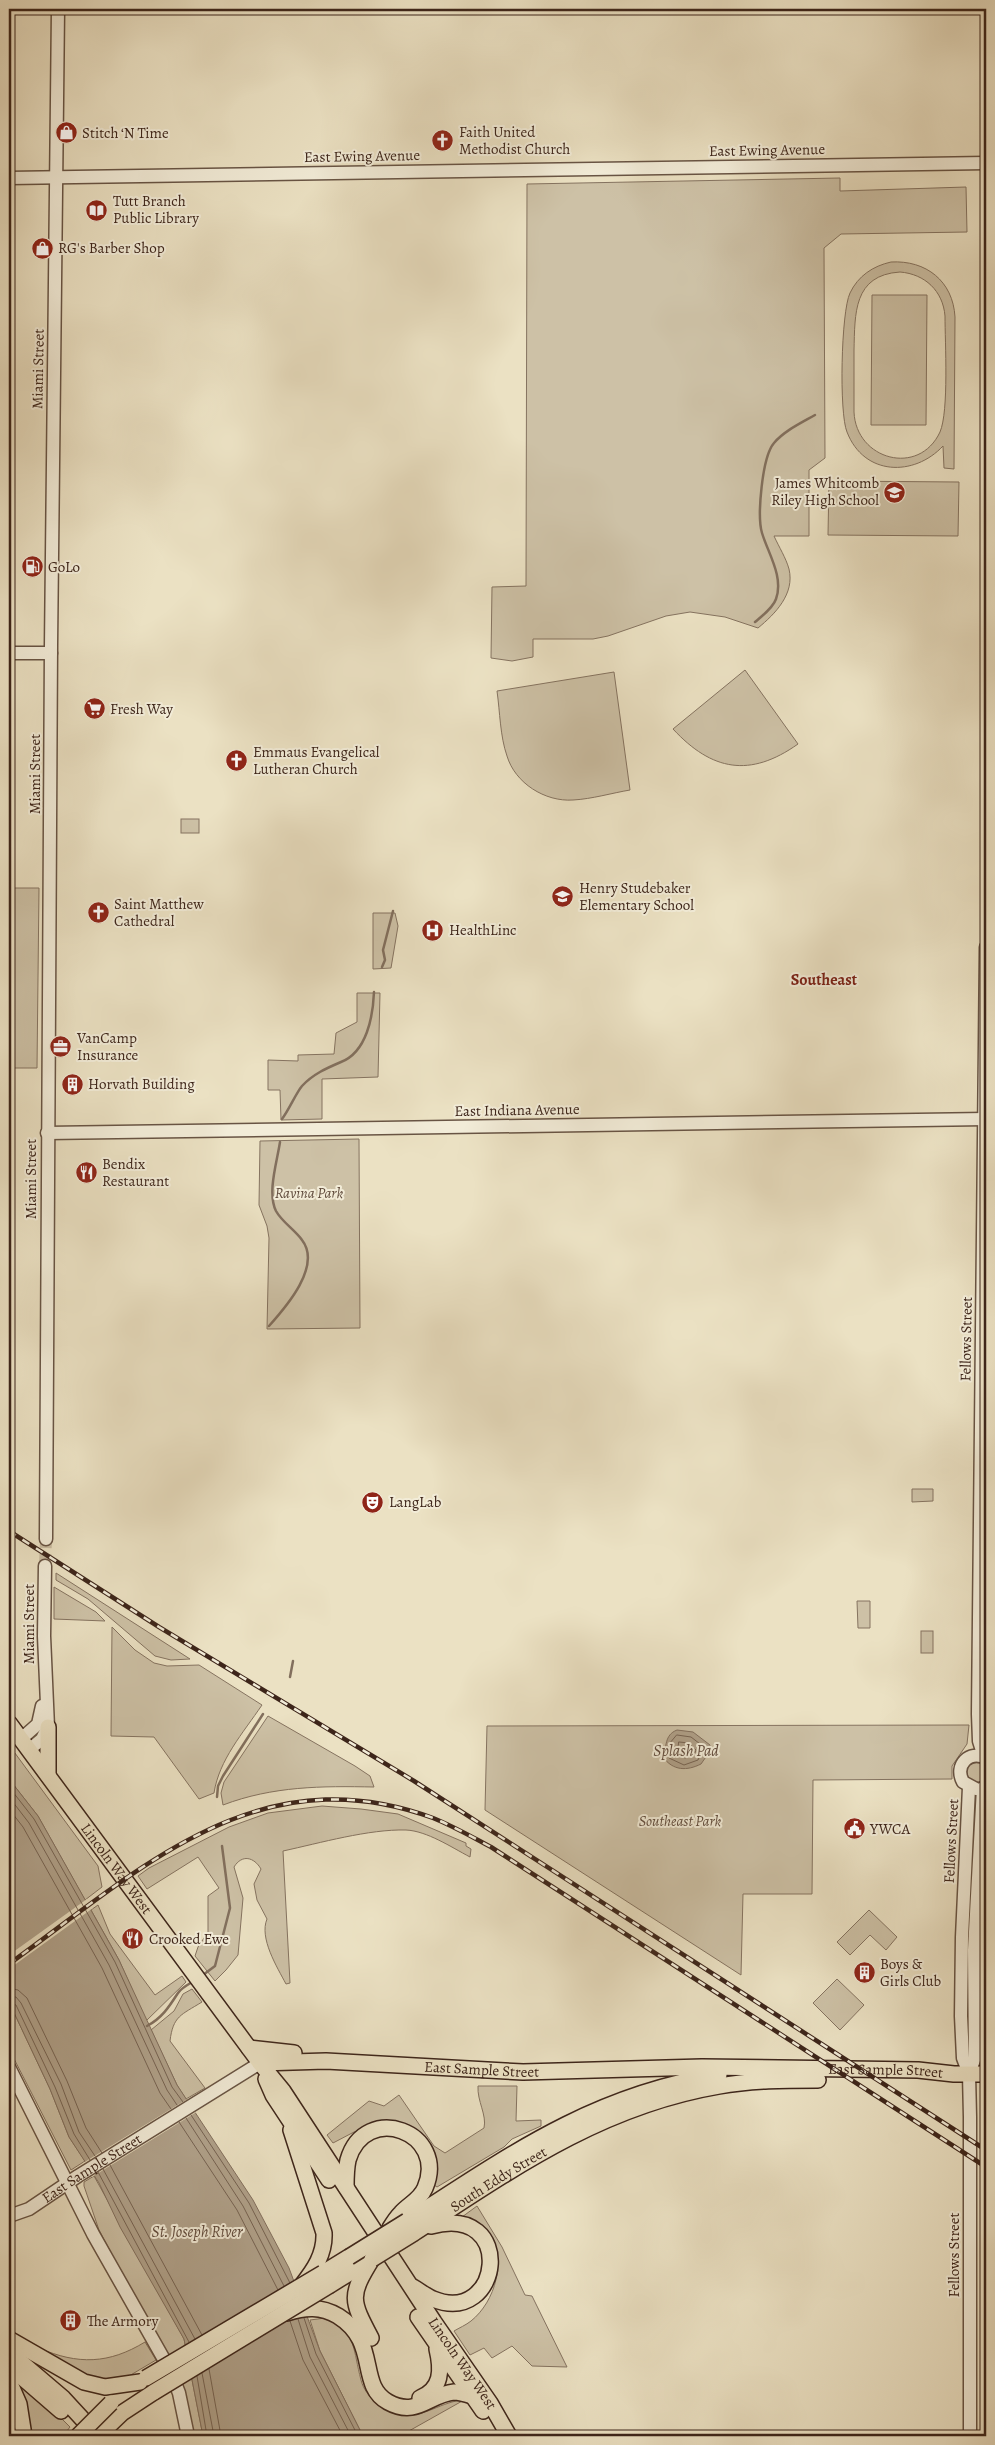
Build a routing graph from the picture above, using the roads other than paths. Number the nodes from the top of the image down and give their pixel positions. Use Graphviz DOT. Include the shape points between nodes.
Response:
graph roads {
  1 [pos="58,9"];
  2 [pos="986,163"];
  3 [pos="9,178"];
  4 [pos="55,178"];
  5 [pos="9,653"];
  6 [pos="51,653"];
  7 [pos="986,947"];
  8 [pos="985,1119"];
  9 [pos="47,1133"];
  10 [pos="46,1539"];
  11 [pos="45,1566"];
  12 [pos="45,1682"];
  13 [pos="9,1722"];
  14 [pos="48,1727"];
  15 [pos="978,1731"];
  16 [pos="25,1745"];
  17 [pos="969,1757"];
  18 [pos="985,1758"];
  19 [pos="48,1775"];
  20 [pos="984,1787"];
  21 [pos="969,1788"];
  22 [pos="249,2048"];
  23 [pos="326,2061"];
  24 [pos="260,2064"];
  25 [pos="9,2067"];
  26 [pos="770,2069"];
  27 [pos="961,2074"];
  28 [pos="986,2074"];
  29 [pos="289,2118"];
  30 [pos="67,2184"];
  31 [pos="346,2187"];
  32 [pos="15,2215"];
  33 [pos="411,2223"];
  34 [pos="356,2267"];
  35 [pos="323,2275"];
  36 [pos="409,2284"];
  37 [pos="283,2314"];
  38 [pos="9,2339"];
  39 [pos="435,2343"];
  40 [pos="9,2352"];
  41 [pos="9,2366"];
  42 [pos="143,2380"];
  43 [pos="9,2381"];
  44 [pos="472,2396"];
  45 [pos="117,2408"];
  46 [pos="505,2431"];
  47 [pos="24,2436"];
  48 [pos="78,2436"];
  49 [pos="84,2436"];
  50 [pos="98,2436"];
  51 [pos="188,2436"];
  52 [pos="970,2436"];
  1 -- 4 [label="street, Miami Street"];
  2 -- 4 [label="street, East Ewing Avenue"];
  3 -- 4 [label="street, East Ewing Avenue"];
  4 -- 6 [label="street, Miami Street"];
  5 -- 6 [label="street"];
  6 -- 9 [label="street, Miami Street"];
  7 -- 8 [label="street, Fellows Street"];
  8 -- 9 [label="street, East Indiana Avenue"];
  8 -- 15 [label="street, Fellows Street"];
  9 -- 10 [label="street, Miami Street"];
  11 -- 12 [label="street, Miami Street"];
  12 -- 14 [label="street, Miami Street"];
  12 -- 16 [label="street, Miami Street" via="38,1724"];
  13 -- 16 [label="main road, Lincoln Way West"];
  14 -- 16 [label="street" via="42,1739"];
  14 -- 19 [label="main road"];
  15 -- 17 [label="street, Fellows Street"];
  15 -- 18 [label="street, Fellows Street"];
  16 -- 19 [label="main road, Lincoln Way West"];
  17 -- 18 [label="street" via="978,1755"];
  17 -- 21 [label="street, Fellows Street" via="960,1772"];
  19 -- 22 [label="main road, Lincoln Way West"];
  20 -- 21 [label="street"];
  20 -- 27 [label="street, Fellows Street" via="974,1950 975,2058"];
  21 -- 27 [label="street, Fellows Street"];
  22 -- 23 [label="main road" via="313,2055"];
  22 -- 24 [label="main road, Lincoln Way West"];
  23 -- 24 [label="main road, East Sample Street"];
  23 -- 26 [label="main road, East Sample Street" via="480,2071"];
  24 -- 29 [label="main road, Lincoln Way West" via="273,2095"];
  24 -- 30 [label="street, East Sample Street"];
  24 -- 31 [label="main road, Lincoln Way West" via="283,2091"];
  25 -- 30 [label="street"];
  26 -- 27 [label="main road, East Sample Street" via="918,2070"];
  26 -- 33 [label="main road, South Eddy Street" via="683,2081 620,2099 543,2135"];
  27 -- 28 [label="main road, East Sample Street"];
  27 -- 33 [label="main road, South Eddy Street" via="918,2079 751,2082 658,2101 601,2122 549,2147"];
  27 -- 52 [label="street, Fellows Street"];
  29 -- 35 [label="main road" via="324,2233"];
  29 -- 39 [label="main road, Lincoln Way West"];
  30 -- 32 [label="street, East Sample Street"];
  30 -- 51 [label="street" via="170,2370 182,2403"];
  31 -- 33 [label="main road" via="348,2160 361,2139 383,2128 406,2132 425,2150 429,2170"];
  31 -- 36 [label="main road, Lincoln Way West"];
  33 -- 34 [label="main road, South Eddy Street, bridge" via="372,2259"];
  33 -- 34 [label="main road, South Eddy Street, bridge" via="384,2236"];
  33 -- 36 [label="main road" via="458,2222 469,2226 490,2248 492,2265 481,2290 465,2301 432,2299"];
  34 -- 35 [label="main road, South Eddy Street"];
  34 -- 39 [label="main road" via="358,2315 372,2340 382,2383 392,2394 407,2400 433,2391 441,2372"];
  35 -- 37 [label="main road, South Eddy Street, bridge"];
  35 -- 42 [label="main road, South Eddy Street, bridge"];
  36 -- 46 [label="main road, Lincoln Way West" via="490,2403"];
  37 -- 44 [label="main road, bridge" via="304,2308 320,2309 347,2321 364,2345 372,2384 388,2402 410,2408 452,2392"];
  37 -- 45 [label="main road, South Eddy Street, bridge" via="154,2392"];
  38 -- 42 [label="main road" via="84,2382 105,2387"];
  39 -- 44 [label="main road, Lincoln Way West"];
  40 -- 50 [label="main road" via="63,2398"];
  41 -- 49 [label="main road"];
  42 -- 45 [label="main road, South Eddy Street"];
  43 -- 47 [label="main road" via="19,2404"];
  44 -- 46 [label="main road, Lincoln Way West" via="486,2415"];
  45 -- 48 [label="main road, South Eddy Street, bridge"];
  45 -- 50 [label="main road, South Eddy Street"];
}
